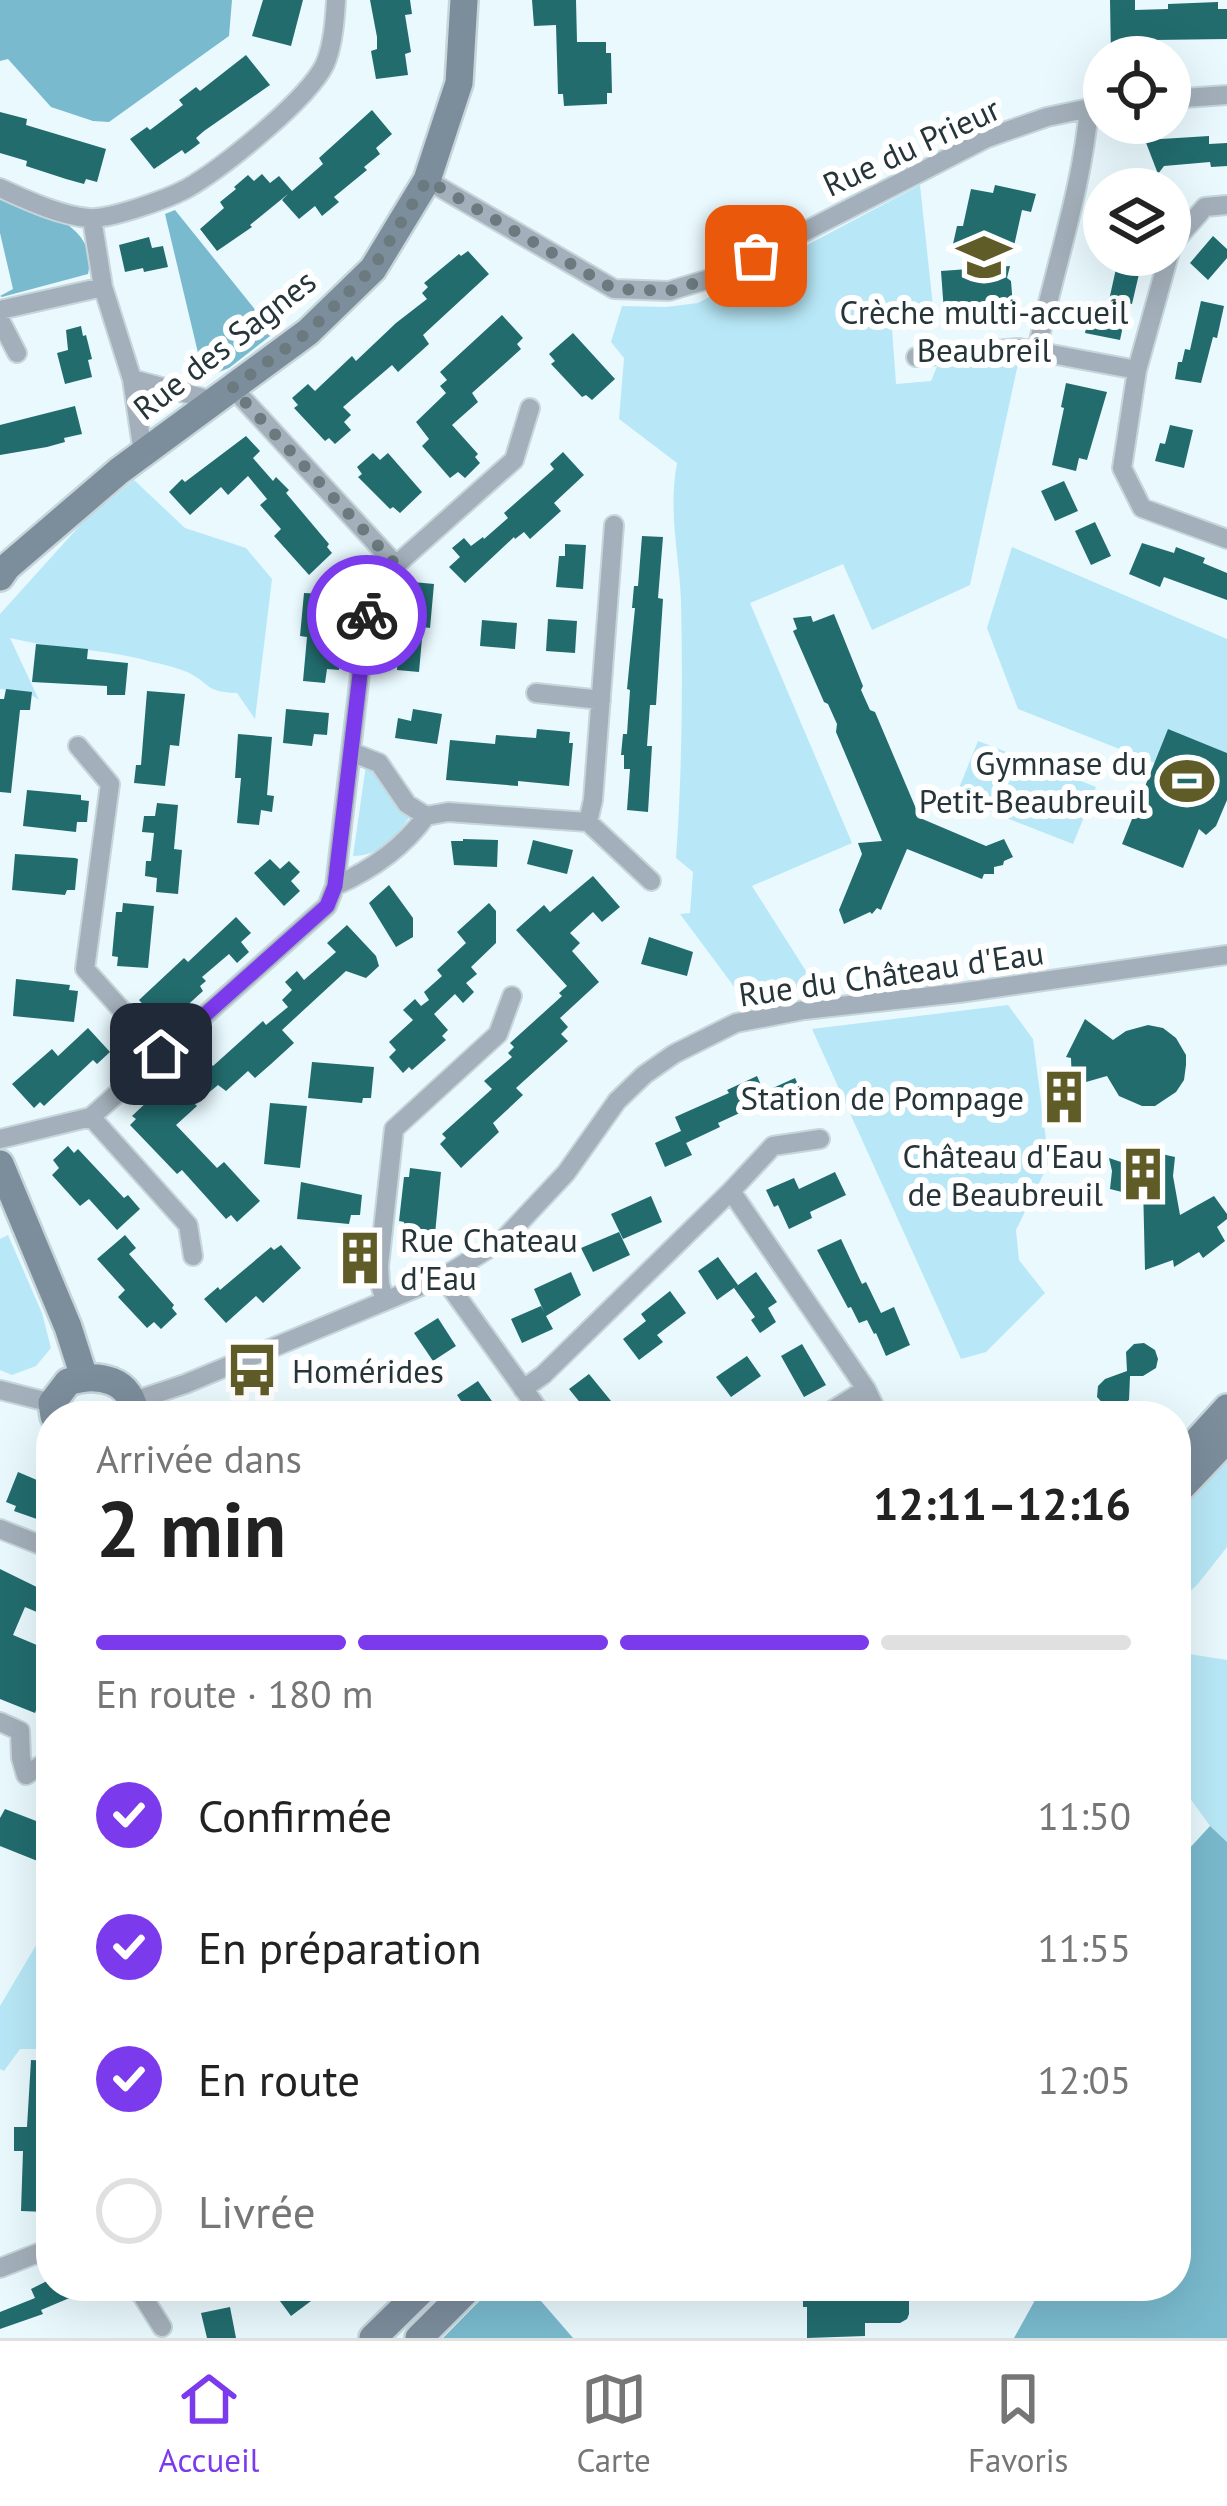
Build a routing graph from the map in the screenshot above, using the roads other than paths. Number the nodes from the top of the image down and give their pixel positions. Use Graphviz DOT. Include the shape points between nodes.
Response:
graph roads {
  1 [pos="336,0"];
  2 [pos="464,0"];
  3 [pos="1227,95"];
  4 [pos="1191,98"];
  5 [pos="1083,109"];
  6 [pos="1085,144"];
  7 [pos="427,180"];
  8 [pos="0,188"];
  9 [pos="1227,205"];
  10 [pos="92,219"];
  11 [pos="1191,222"];
  12 [pos="1163,276"];
  13 [pos="103,287"];
  14 [pos="0,310"];
  15 [pos="0,320"];
  16 [pos="1037,350"];
  17 [pos="17,353"];
  18 [pos="916,357"];
  19 [pos="1137,370"];
  20 [pos="132,379"];
  21 [pos="223,394"];
  22 [pos="530,408"];
  23 [pos="143,453"];
  24 [pos="614,525"];
  25 [pos="1227,539"];
  26 [pos="396,565"];
  27 [pos="2,568"];
  28 [pos="536,693"];
  29 [pos="601,700"];
  30 [pos="78,746"];
  31 [pos="351,752"];
  32 [pos="426,816"];
  33 [pos="588,822"];
  34 [pos="651,881"];
  35 [pos="335,886"];
  36 [pos="1227,956"];
  37 [pos="1203,959"];
  38 [pos="1227,967"];
  39 [pos="512,996"];
  40 [pos="161,1054"];
  41 [pos="91,1117"];
  42 [pos="0,1139"];
  43 [pos="820,1139"];
  44 [pos="0,1164"];
  45 [pos="731,1191"];
  46 [pos="194,1256"];
  47 [pos="443,1277"];
  48 [pos="385,1301"];
  49 [pos="83,1377"];
  50 [pos="523,1389"];
  51 [pos="866,1389"];
  52 [pos="0,1390"];
  53 [pos="58,1401"];
  54 [pos="130,1401"];
  55 [pos="149,1401"];
  56 [pos="531,1401"];
  57 [pos="847,1401"];
  58 [pos="872,1401"];
  59 [pos="36,1404"];
  60 [pos="1227,1408"];
  61 [pos="1227,1438"];
  62 [pos="1191,1448"];
  63 [pos="1191,1477"];
  64 [pos="0,1529"];
  65 [pos="36,1543"];
  66 [pos="0,1722"];
  67 [pos="36,1768"];
  68 [pos="36,2254"];
  69 [pos="0,2268"];
  70 [pos="146,2301"];
  71 [pos="411,2301"];
  72 [pos="456,2301"];
  73 [pos="162,2326"];
  74 [pos="373,2338"];
  75 [pos="419,2338"];
  1 -- 10 [label="street" via="324,65 262,133 189,187"];
  2 -- 7 [label="street, Rue des Sagnes" via="459,82"];
  3 -- 4 [label="street"];
  5 -- 7 [label="street, Rue du Prieur" via="987,138 716,277 669,291 614,289"];
  6 -- 16 [label="street"];
  7 -- 21 [label="street, Rue des Sagnes" via="373,268 308,332"];
  8 -- 10 [label="street"];
  9 -- 11 [label="street" via="1204,207"];
  10 -- 13 [label="street"];
  12 -- 19 [label="street"];
  13 -- 14 [label="street"];
  13 -- 20 [label="street"];
  15 -- 17 [label="street"];
  16 -- 18 [label="street"];
  16 -- 19 [label="street"];
  19 -- 25 [label="street" via="1123,468 1142,508"];
  20 -- 21 [label="street"];
  20 -- 23 [label="street"];
  21 -- 23 [label="street, Rue des Sagnes"];
  21 -- 26 [label="street"];
  22 -- 26 [label="street" via="514,460"];
  23 -- 27 [label="street, Rue des Sagnes"];
  24 -- 29 [label="street"];
  26 -- 31 [label="street" via="369,598"];
  28 -- 29 [label="street"];
  29 -- 33 [label="street"];
  30 -- 40 [label="street" via="110,784 85,969"];
  31 -- 32 [label="street" via="379,764 407,804"];
  31 -- 35 [label="street"];
  32 -- 33 [label="street"];
  32 -- 35 [label="street" via="367,872"];
  33 -- 34 [label="street"];
  35 -- 40 [label="street" via="327,906"];
  36 -- 37 [label="street, Rue du Château d'Eau"];
  37 -- 38 [label="street"];
  37 -- 47 [label="street, Rue du Château d'Eau" via="736,1023 644,1075 504,1239"];
  39 -- 48 [label="street" via="498,1034 394,1130 379,1266"];
  40 -- 41 [label="street"];
  41 -- 42 [label="street"];
  41 -- 46 [label="street" via="188,1226"];
  43 -- 45 [label="street" via="773,1146"];
  44 -- 49 [label="street"];
  45 -- 50 [label="street"];
  45 -- 51 [label="street"];
  47 -- 48 [label="street, Rue du Château d'Eau"];
  47 -- 50 [label="street"];
  48 -- 55 [label="street, Rue du Château d'Eau"];
  49 -- 53 [label="street" via="68,1382"];
  49 -- 54 [label="street" via="113,1383"];
  50 -- 56 [label="street"];
  51 -- 57 [label="street"];
  51 -- 58 [label="street"];
  52 -- 59 [label="street"];
  60 -- 62 [label="street"];
  61 -- 63 [label="street"];
  64 -- 65 [label="street"];
  66 -- 67 [label="street" via="20,1730 26,1775"];
  68 -- 69 [label="street"];
  70 -- 73 [label="street"];
  71 -- 74 [label="street"];
  72 -- 75 [label="street"];
}
